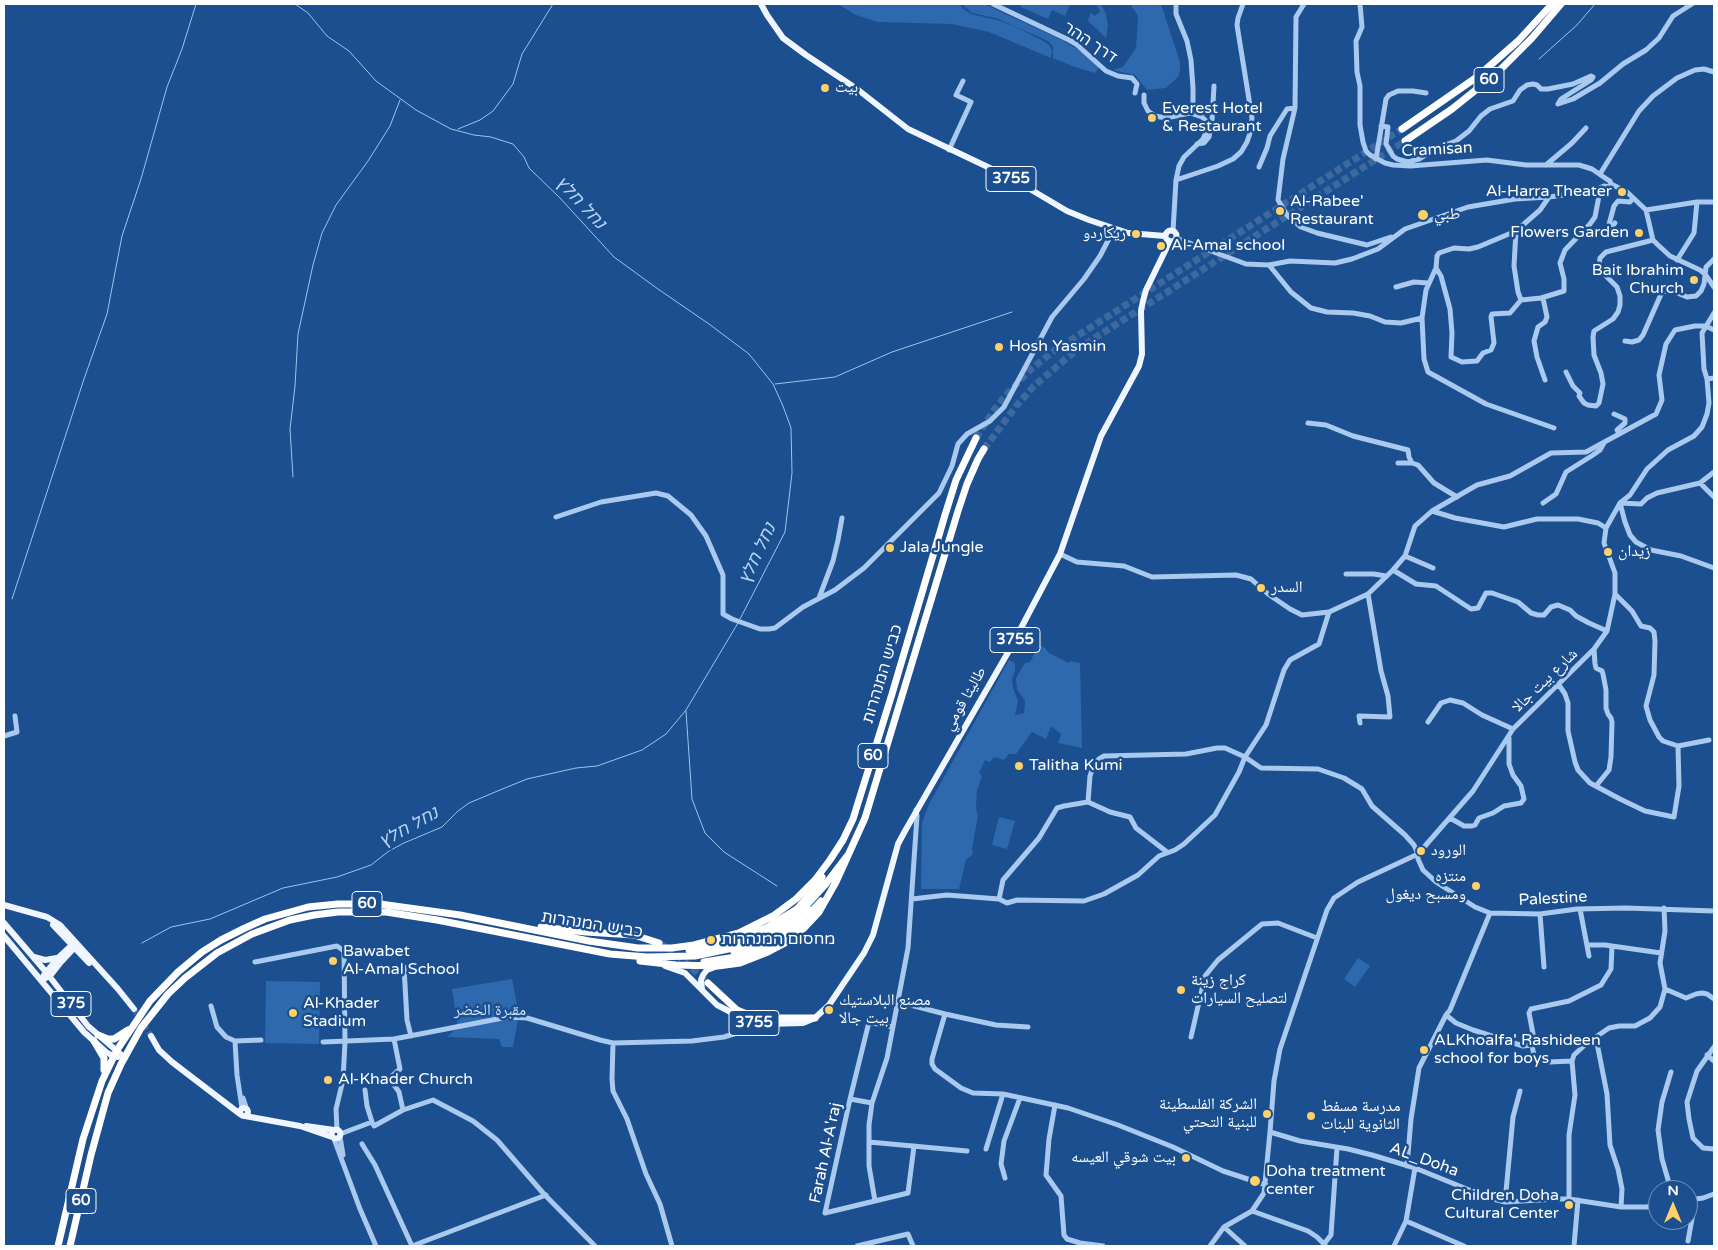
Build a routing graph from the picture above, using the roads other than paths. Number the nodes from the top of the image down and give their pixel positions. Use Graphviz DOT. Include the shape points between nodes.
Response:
graph roads {
  1 [pos="761,4"];
  2 [pos="993,4"];
  3 [pos="1176,4"];
  4 [pos="1243,4"];
  5 [pos="1304,4"];
  6 [pos="1360,4"];
  7 [pos="1552,4"];
  8 [pos="1562,4"];
  9 [pos="1692,4"];
  10 [pos="1714,72"];
  11 [pos="963,81"];
  12 [pos="1214,86"];
  13 [pos="1135,92"];
  14 [pos="1426,93"];
  15 [pos="1144,95"];
  16 [pos="1295,108"];
  17 [pos="1190,113"];
  18 [pos="1380,126"];
  19 [pos="1586,128"];
  20 [pos="1402,130"];
  21 [pos="1405,141"];
  22 [pos="1197,144"];
  23 [pos="949,150"];
  24 [pos="1376,159"];
  25 [pos="1546,165"];
  26 [pos="1259,167"];
  27 [pos="1176,180"];
  28 [pos="1603,183"];
  29 [pos="1549,198"];
  30 [pos="1634,198"];
  31 [pos="1698,202"];
  32 [pos="1714,202"];
  33 [pos="1646,210"];
  34 [pos="1614,223"];
  35 [pos="1114,229"];
  36 [pos="1516,231"];
  37 [pos="1175,234"];
  38 [pos="1396,235"];
  39 [pos="1168,239"];
  40 [pos="1653,240"];
  41 [pos="1714,259"];
  42 [pos="1677,260"];
  43 [pos="1269,265"];
  44 [pos="1436,268"];
  45 [pos="1705,274"];
  46 [pos="1428,283"];
  47 [pos="1396,287"];
  48 [pos="1714,288"];
  49 [pos="1543,298"];
  50 [pos="1521,300"];
  51 [pos="1714,313"];
  52 [pos="1422,318"];
  53 [pos="1706,326"];
  54 [pos="1714,330"];
  55 [pos="1625,341"];
  56 [pos="1566,372"];
  57 [pos="1714,378"];
  58 [pos="1707,379"];
  59 [pos="1545,380"];
  60 [pos="1614,414"];
  61 [pos="1308,423"];
  62 [pos="1554,428"];
  63 [pos="1618,434"];
  64 [pos="976,438"];
  65 [pos="1604,443"];
  66 [pos="984,449"];
  67 [pos="1398,463"];
  68 [pos="1412,463"];
  69 [pos="1714,472"];
  70 [pos="1700,484"];
  71 [pos="1456,497"];
  72 [pos="1714,497"];
  73 [pos="1543,503"];
  74 [pos="1620,504"];
  75 [pos="1432,511"];
  76 [pos="556,517"];
  77 [pos="842,518"];
  78 [pos="1606,528"];
  79 [pos="1060,554"];
  80 [pos="1405,556"];
  81 [pos="1433,568"];
  82 [pos="1714,568"];
  83 [pos="1393,570"];
  84 [pos="1346,574"];
  85 [pos="1386,576"];
  86 [pos="1368,594"];
  87 [pos="1615,594"];
  88 [pos="818,598"];
  89 [pos="1329,612"];
  90 [pos="1607,631"];
  91 [pos="1594,649"];
  92 [pos="1559,685"];
  93 [pos="15,716"];
  94 [pos="1428,722"];
  95 [pos="1360,723"];
  96 [pos="1512,732"];
  97 [pos="4,736"];
  98 [pos="1709,740"];
  99 [pos="1678,746"];
  100 [pos="1245,757"];
  101 [pos="1596,786"];
  102 [pos="1088,802"];
  103 [pos="916,810"];
  104 [pos="1450,818"];
  105 [pos="1167,852"];
  106 [pos="1418,854"];
  107 [pos="847,858"];
  108 [pos="912,899"];
  109 [pos="999,900"];
  110 [pos="4,905"];
  111 [pos="1664,908"];
  112 [pos="1580,909"];
  113 [pos="1714,911"];
  114 [pos="1490,913"];
  115 [pos="1540,914"];
  116 [pos="493,921"];
  117 [pos="4,923"];
  118 [pos="784,926"];
  119 [pos="4,936"];
  120 [pos="1317,938"];
  121 [pos="659,943"];
  122 [pos="75,945"];
  123 [pos="1587,945"];
  124 [pos="1612,946"];
  125 [pos="1661,953"];
  126 [pos="610,954"];
  127 [pos="1589,956"];
  128 [pos="34,957"];
  129 [pos="636,960"];
  130 [pos="58,961"];
  131 [pos="254,962"];
  132 [pos="718,966"];
  133 [pos="404,967"];
  134 [pos="1544,967"];
  135 [pos="48,974"];
  136 [pos="41,980"];
  137 [pos="708,983"];
  138 [pos="57,986"];
  139 [pos="1665,989"];
  140 [pos="702,991"];
  141 [pos="1714,999"];
  142 [pos="899,1002"];
  143 [pos="211,1006"];
  144 [pos="134,1010"];
  145 [pos="946,1014"];
  146 [pos="1446,1014"];
  147 [pos="814,1018"];
  148 [pos="752,1023"];
  149 [pos="133,1025"];
  150 [pos="892,1027"];
  151 [pos="1028,1027"];
  152 [pos="151,1036"];
  153 [pos="411,1036"];
  154 [pos="1191,1037"];
  155 [pos="96,1038"];
  156 [pos="1596,1038"];
  157 [pos="394,1039"];
  158 [pos="261,1040"];
  159 [pos="234,1041"];
  160 [pos="323,1042"];
  161 [pos="346,1042"];
  162 [pos="613,1042"];
  163 [pos="1532,1046"];
  164 [pos="1714,1047"];
  165 [pos="115,1053"];
  166 [pos="1707,1055"];
  167 [pos="125,1058"];
  168 [pos="1572,1061"];
  169 [pos="1714,1061"];
  170 [pos="1671,1072"];
  171 [pos="104,1076"];
  172 [pos="365,1090"];
  173 [pos="1520,1091"];
  174 [pos="1002,1094"];
  175 [pos="1020,1098"];
  176 [pos="850,1099"];
  177 [pos="872,1103"];
  178 [pos="1055,1105"];
  179 [pos="403,1110"];
  180 [pos="244,1111"];
  181 [pos="372,1122"];
  182 [pos="1270,1132"];
  183 [pos="336,1135"];
  184 [pos="869,1142"];
  185 [pos="362,1144"];
  186 [pos="914,1146"];
  187 [pos="1337,1148"];
  188 [pos="986,1149"];
  189 [pos="1714,1149"];
  190 [pos="967,1151"];
  191 [pos="1407,1166"];
  192 [pos="1415,1168"];
  193 [pos="1005,1178"];
  194 [pos="1668,1180"];
  195 [pos="1266,1185"];
  196 [pos="1714,1194"];
  197 [pos="546,1195"];
  198 [pos="1698,1198"];
  199 [pos="1569,1199"];
  200 [pos="1578,1200"];
  201 [pos="875,1201"];
  202 [pos="1505,1202"];
  203 [pos="1621,1207"];
  204 [pos="1648,1207"];
  205 [pos="1252,1211"];
  206 [pos="1406,1221"];
  207 [pos="1224,1227"];
  208 [pos="1690,1230"];
  209 [pos="1688,1241"];
  210 [pos="1325,1245"];
  211 [pos="58,1246"];
  212 [pos="70,1246"];
  213 [pos="376,1246"];
  214 [pos="412,1246"];
  215 [pos="595,1246"];
  216 [pos="672,1246"];
  217 [pos="857,1246"];
  218 [pos="913,1246"];
  219 [pos="1103,1246"];
  220 [pos="1210,1246"];
  221 [pos="1245,1246"];
  222 [pos="1394,1246"];
  223 [pos="1464,1246"];
  224 [pos="1574,1246"];
  1 -- 23 [label="main road, 3755" via="783,38 908,129"];
  2 -- 13 [label="street, דרך ההר" via="1069,40 1106,71 1132,78 1136,84"];
  3 -- 17 [label="street" via="1176,14 1191,60 1193,103"];
  4 -- 27 [label="street" via="1237,25 1252,118 1247,142 1234,159"];
  5 -- 16 [label="street" via="1296,17"];
  6 -- 24 [label="street" via="1362,27 1356,41 1360,125 1366,151"];
  7 -- 20 [label="highway, 60" via="1518,41 1477,77"];
  8 -- 21 [label="highway, 60" via="1497,73 1452,110"];
  9 -- 18 [label="street" via="1673,16 1652,44 1583,94 1558,104 1591,80 1591,76 1548,89 1527,85 1513,101 1490,109 1456,141 1420,159 1408,162 1393,156 1386,144 1388,127"];
  10 -- 28 [label="street" via="1695,70 1653,96 1639,111"];
  11 -- 23 [label="street" via="956,95 971,102"];
  12 -- 22 [label="street" via="1209,137 1204,143"];
  14 -- 18 [label="street" via="1404,90 1389,95"];
  15 -- 17 [label="street" via="1148,111 1155,116 1166,118"];
  16 -- 26 [label="street" via="1286,109 1270,136"];
  16 -- 38 [label="street" via="1283,159 1278,200 1287,215 1317,233 1367,245"];
  17 -- 22 [label="street" via="1206,121 1207,130"];
  18 -- 24 [label="street"];
  19 -- 25 [label="street"];
  22 -- 27 [label="street" via="1184,157"];
  23 -- 35 [label="main road, 3755" via="1012,179 1067,211"];
  24 -- 25 [label="street, Cramisan" via="1410,166 1487,160"];
  25 -- 28 [label="street, Cramisan" via="1579,165 1592,169"];
  27 -- 37 [label="street"];
  28 -- 29 [label="street" via="1593,191"];
  28 -- 30 [label="street, Cramisan"];
  28 -- 49 [label="street" via="1595,217 1565,250 1560,263 1564,291"];
  29 -- 36 [label="street"];
  29 -- 38 [label="street" via="1515,199 1468,207"];
  30 -- 33 [label="street, Cramisan"];
  30 -- 34 [label="street" via="1630,202 1618,201 1608,228"];
  31 -- 32 [label="street"];
  31 -- 33 [label="street"];
  31 -- 42 [label="street" via="1694,233"];
  33 -- 40 [label="street"];
  35 -- 39 [label="main road, 3755"];
  35 -- 88 [label="street" via="1084,279 1052,318 1004,407 958,444 939,493 874,559 835,590"];
  36 -- 44 [label="street" via="1478,247 1454,248 1440,253"];
  36 -- 50 [label="street" via="1514,266"];
  37 -- 39 [label="main road" via="1173,241"];
  37 -- 39 [label="main road" via="1168,231"];
  37 -- 43 [label="street" via="1246,264"];
  38 -- 43 [label="street" via="1378,249 1352,260 1290,261"];
  39 -- 79 [label="main road, طاليثا قومي / 3755" via="1143,301 1139,366 1101,436"];
  40 -- 42 [label="street"];
  40 -- 56 [label="street" via="1606,252 1600,258 1598,266 1617,287 1620,305 1613,319 1594,331 1594,355 1603,384 1596,406 1584,403"];
  41 -- 45 [label="street" via="1706,267"];
  42 -- 45 [label="street"];
  43 -- 52 [label="street" via="1291,292 1311,308 1362,314 1385,322 1401,323"];
  44 -- 46 [label="street"];
  44 -- 50 [label="street" via="1442,276 1450,309 1451,357 1462,362 1477,361 1483,353 1491,350 1494,343 1492,314 1510,313"];
  45 -- 48 [label="street"];
  45 -- 55 [label="street" via="1704,284 1696,296 1687,297 1670,290 1662,292 1643,336 1632,342"];
  46 -- 47 [label="street" via="1414,282"];
  46 -- 52 [label="street"];
  49 -- 50 [label="street"];
  49 -- 59 [label="street" via="1547,317 1538,327 1534,341"];
  51 -- 53 [label="street"];
  52 -- 62 [label="street" via="1424,359 1431,375 1486,404"];
  53 -- 54 [label="street"];
  53 -- 58 [label="street" via="1702,333"];
  53 -- 63 [label="street" via="1675,330 1666,344 1659,376 1662,400 1656,414"];
  57 -- 58 [label="street"];
  58 -- 74 [label="street" via="1709,404 1702,427 1694,436 1661,455"];
  60 -- 63 [label="street" via="1625,419 1617,430"];
  61 -- 68 [label="street" via="1326,425 1353,436 1408,450"];
  63 -- 65 [label="street"];
  64 -- 118 [label="highway, כביש המנהרות / 60" via="956,480 853,819 814,890"];
  65 -- 71 [label="street" via="1586,452 1551,453 1510,476 1477,485"];
  65 -- 73 [label="street" via="1600,450 1566,472 1556,494"];
  66 -- 107 [label="highway, כביש המנהרות / 60" via="967,484 877,782"];
  67 -- 68 [label="street"];
  68 -- 71 [label="street"];
  69 -- 70 [label="street"];
  70 -- 72 [label="street"];
  70 -- 74 [label="street" via="1657,493 1641,504"];
  71 -- 75 [label="street"];
  74 -- 78 [label="street"];
  74 -- 82 [label="street" via="1624,522 1636,542 1651,550"];
  75 -- 78 [label="street" via="1504,527 1537,519 1578,519"];
  75 -- 80 [label="street" via="1415,526"];
  76 -- 88 [label="street" via="601,502 661,493 691,514 706,536 722,575 723,614 769,629"];
  77 -- 88 [label="street" via="833,561"];
  78 -- 87 [label="street, شارع بيت جالا" via="1604,543 1615,573"];
  79 -- 89 [label="street" via="1077,562 1124,566 1152,577 1236,575 1251,579 1302,615"];
  79 -- 103 [label="main road, طاليثا قومي / 3755" via="1010,649"];
  80 -- 81 [label="street"];
  80 -- 83 [label="street"];
  83 -- 85 [label="street"];
  83 -- 90 [label="street" via="1416,584 1436,586 1471,609 1478,608 1486,593 1492,592 1518,602 1538,615 1544,615 1558,605"];
  84 -- 85 [label="street"];
  85 -- 86 [label="street"];
  86 -- 89 [label="street"];
  86 -- 95 [label="street" via="1390,717 1359,716"];
  87 -- 90 [label="street, شارع بيت جالا"];
  87 -- 99 [label="street" via="1641,626 1654,632 1654,675 1647,712 1659,737"];
  89 -- 100 [label="street" via="1319,644 1290,660 1284,670 1266,725"];
  90 -- 91 [label="street, شارع بيت جالا"];
  91 -- 92 [label="street, شارع بيت جالا"];
  91 -- 101 [label="street" via="1596,668 1603,674 1606,708 1612,718 1609,770"];
  92 -- 96 [label="street, شارع بيت جالا"];
  92 -- 101 [label="street" via="1568,703 1568,731 1574,762 1584,777"];
  93 -- 97 [label="street" via="17,732"];
  94 -- 96 [label="street" via="1441,703 1450,700 1463,703"];
  96 -- 104 [label="street, شارع بيت جالا" via="1473,791"];
  96 -- 104 [label="street" via="1508,747 1509,764 1524,799 1480,818 1472,826 1464,826"];
  98 -- 99 [label="street"];
  99 -- 101 [label="street" via="1679,786 1674,817 1644,811"];
  100 -- 102 [label="street, Palestine" via="1225,748 1186,754 1104,756 1092,770"];
  100 -- 105 [label="street" via="1214,815 1184,844"];
  100 -- 106 [label="street, Palestine" via="1261,768 1318,769 1344,778 1362,789 1372,806 1405,835"];
  102 -- 105 [label="street" via="1130,817 1136,828"];
  102 -- 109 [label="street" via="1057,808 1039,838 1003,880"];
  103 -- 108 [label="street"];
  103 -- 147 [label="main road, طاليثا قومي / 3755" via="898,844 873,935 829,1005"];
  104 -- 106 [label="street, شارع بيت جالا"];
  105 -- 109 [label="street" via="1138,875 1094,898 1076,902 1017,900 1006,903"];
  106 -- 114 [label="street, Palestine" via="1423,870 1436,882"];
  106 -- 120 [label="street" via="1358,882 1334,898"];
  107 -- 118 [label="highway, 60" via="826,885"];
  107 -- 118 [label="highway, 60" via="842,871 817,906"];
  108 -- 109 [label="street" via="947,895"];
  108 -- 142 [label="street"];
  110 -- 122 [label="main road" via="40,915 60,925"];
  111 -- 112 [label="street, Palestine"];
  111 -- 113 [label="street, Palestine"];
  111 -- 125 [label="street" via="1665,931"];
  112 -- 115 [label="street, Palestine"];
  112 -- 123 [label="street"];
  114 -- 115 [label="street, Palestine"];
  114 -- 146 [label="street"];
  115 -- 134 [label="street"];
  116 -- 118 [label="highway, כביש המנהרות / 60" via="588,941 682,950 729,944"];
  116 -- 121 [label="highway" via="634,935"];
  116 -- 149 [label="highway, כביש המנהרות / 60" via="380,904 338,904 287,912 245,928 202,952 159,991"];
  117 -- 128 [label="main road, 375"];
  118 -- 126 [label="highway, 60" via="714,953 672,958"];
  118 -- 129 [label="highway, 60" via="757,945 715,957"];
  118 -- 132 [label="highway, 60" via="779,947 750,960"];
  119 -- 136 [label="main road, 375"];
  120 -- 154 [label="street" via="1278,923 1262,924 1218,960 1205,976"];
  120 -- 182 [label="street" via="1280,1049"];
  122 -- 130 [label="main road"];
  122 -- 144 [label="main road"];
  123 -- 124 [label="street"];
  123 -- 127 [label="street"];
  124 -- 125 [label="street"];
  124 -- 163 [label="street" via="1611,969 1601,985 1569,1002 1529,1012 1534,1039"];
  125 -- 139 [label="street"];
  126 -- 129 [label="highway, 60"];
  126 -- 167 [label="highway, כביש המנהרות / 60" via="386,912 338,912 290,920 252,934 185,978 140,1028"];
  128 -- 130 [label="main road"];
  128 -- 135 [label="main road, 375"];
  129 -- 132 [label="highway, 60" via="676,966"];
  129 -- 140 [label="main road, 3755" via="680,971"];
  130 -- 135 [label="main road"];
  130 -- 138 [label="main road"];
  131 -- 161 [label="street" via="337,946 344,951"];
  132 -- 140 [label="main road" via="702,975"];
  133 -- 153 [label="street"];
  135 -- 136 [label="main road"];
  135 -- 138 [label="main road, 375"];
  136 -- 155 [label="main road, 375" via="76,1022"];
  137 -- 147 [label="highway" via="738,1010 749,1015"];
  138 -- 155 [label="main road, 375"];
  139 -- 141 [label="street" via="1686,998 1707,994"];
  139 -- 156 [label="street" via="1660,1007 1644,1022 1609,1028"];
  140 -- 148 [label="main road, 3755" via="717,1005"];
  142 -- 145 [label="street"];
  142 -- 150 [label="street"];
  143 -- 159 [label="street" via="217,1027"];
  145 -- 151 [label="street"];
  145 -- 174 [label="street" via="932,1059 933,1067 973,1093"];
  146 -- 163 [label="street" via="1456,1023 1473,1030"];
  146 -- 191 [label="street" via="1419,1068"];
  147 -- 148 [label="main road, 3755" via="796,1024"];
  148 -- 162 [label="street" via="740,1032 724,1037 692,1041"];
  149 -- 155 [label="highway" via="114,1039"];
  149 -- 165 [label="highway, כביש המנהרות / 60"];
  150 -- 176 [label="street, Farah Al-A'raj" via="869,1022"];
  150 -- 177 [label="street" via="887,1058"];
  152 -- 180 [label="main road" via="159,1050 172,1062"];
  153 -- 157 [label="street"];
  153 -- 162 [label="street" via="520,1017"];
  155 -- 165 [label="main road, 375"];
  155 -- 171 [label="highway" via="104,1058"];
  156 -- 168 [label="street" via="1574,1055"];
  156 -- 203 [label="street" via="1607,1094 1610,1145 1622,1189"];
  157 -- 161 [label="street"];
  157 -- 179 [label="street" via="400,1069 392,1076 392,1082 399,1092"];
  158 -- 159 [label="street"];
  159 -- 180 [label="street"];
  160 -- 161 [label="street"];
  161 -- 183 [label="street" via="343,1080 336,1109"];
  162 -- 216 [label="street" via="613,1091 660,1204"];
  163 -- 168 [label="street" via="1538,1060"];
  164 -- 166 [label="street"];
  165 -- 167 [label="main road, 375"];
  165 -- 171 [label="highway, 60"];
  166 -- 169 [label="street"];
  166 -- 189 [label="street" via="1697,1071 1687,1102 1688,1119 1693,1138 1703,1148"];
  167 -- 212 [label="highway, 60" via="114,1080 90,1155"];
  168 -- 199 [label="street" via="1574,1095 1569,1135"];
  170 -- 194 [label="street" via="1658,1130"];
  171 -- 211 [label="highway, 60" via="83,1139"];
  172 -- 181 [label="street"];
  173 -- 202 [label="street" via="1513,1117"];
  174 -- 175 [label="street"];
  174 -- 188 [label="street"];
  175 -- 178 [label="street"];
  175 -- 193 [label="street" via="1004,1140 1001,1164"];
  176 -- 177 [label="street"];
  176 -- 201 [label="street, Farah Al-A'raj" via="825,1213"];
  177 -- 184 [label="street"];
  178 -- 195 [label="street" via="1118,1125 1223,1171"];
  178 -- 219 [label="street" via="1046,1174 1060,1196 1064,1235 1067,1239"];
  179 -- 181 [label="street" via="374,1126"];
  179 -- 197 [label="street" via="433,1100 462,1114 496,1140"];
  180 -- 183 [label="main road" via="262,1119"];
  181 -- 183 [label="street"];
  182 -- 187 [label="street, AL_Doha"];
  182 -- 195 [label="street"];
  183 -- 213 [label="street" via="360,1209"];
  184 -- 186 [label="street"];
  184 -- 201 [label="street"];
  185 -- 214 [label="street"];
  186 -- 190 [label="street"];
  186 -- 201 [label="street, Farah Al-A'raj" via="908,1193"];
  187 -- 191 [label="street, AL_Doha" via="1348,1148"];
  187 -- 210 [label="street" via="1331,1235"];
  191 -- 192 [label="street, AL_Doha"];
  192 -- 202 [label="street, AL_Doha"];
  192 -- 206 [label="street"];
  195 -- 205 [label="street"];
  196 -- 198 [label="street"];
  197 -- 214 [label="street"];
  197 -- 215 [label="street"];
  199 -- 200 [label="street, AL_Doha"];
  199 -- 202 [label="street, AL_Doha"];
  200 -- 203 [label="street, AL_Doha"];
  200 -- 224 [label="street"];
  203 -- 204 [label="street, AL_Doha"];
  205 -- 207 [label="street"];
  205 -- 210 [label="street" via="1308,1231"];
  206 -- 222 [label="street"];
  206 -- 223 [label="street"];
  207 -- 220 [label="street"];
  207 -- 221 [label="street"];
  208 -- 209 [label="street"];
  217 -- 218 [label="street" via="908,1234"];
}
